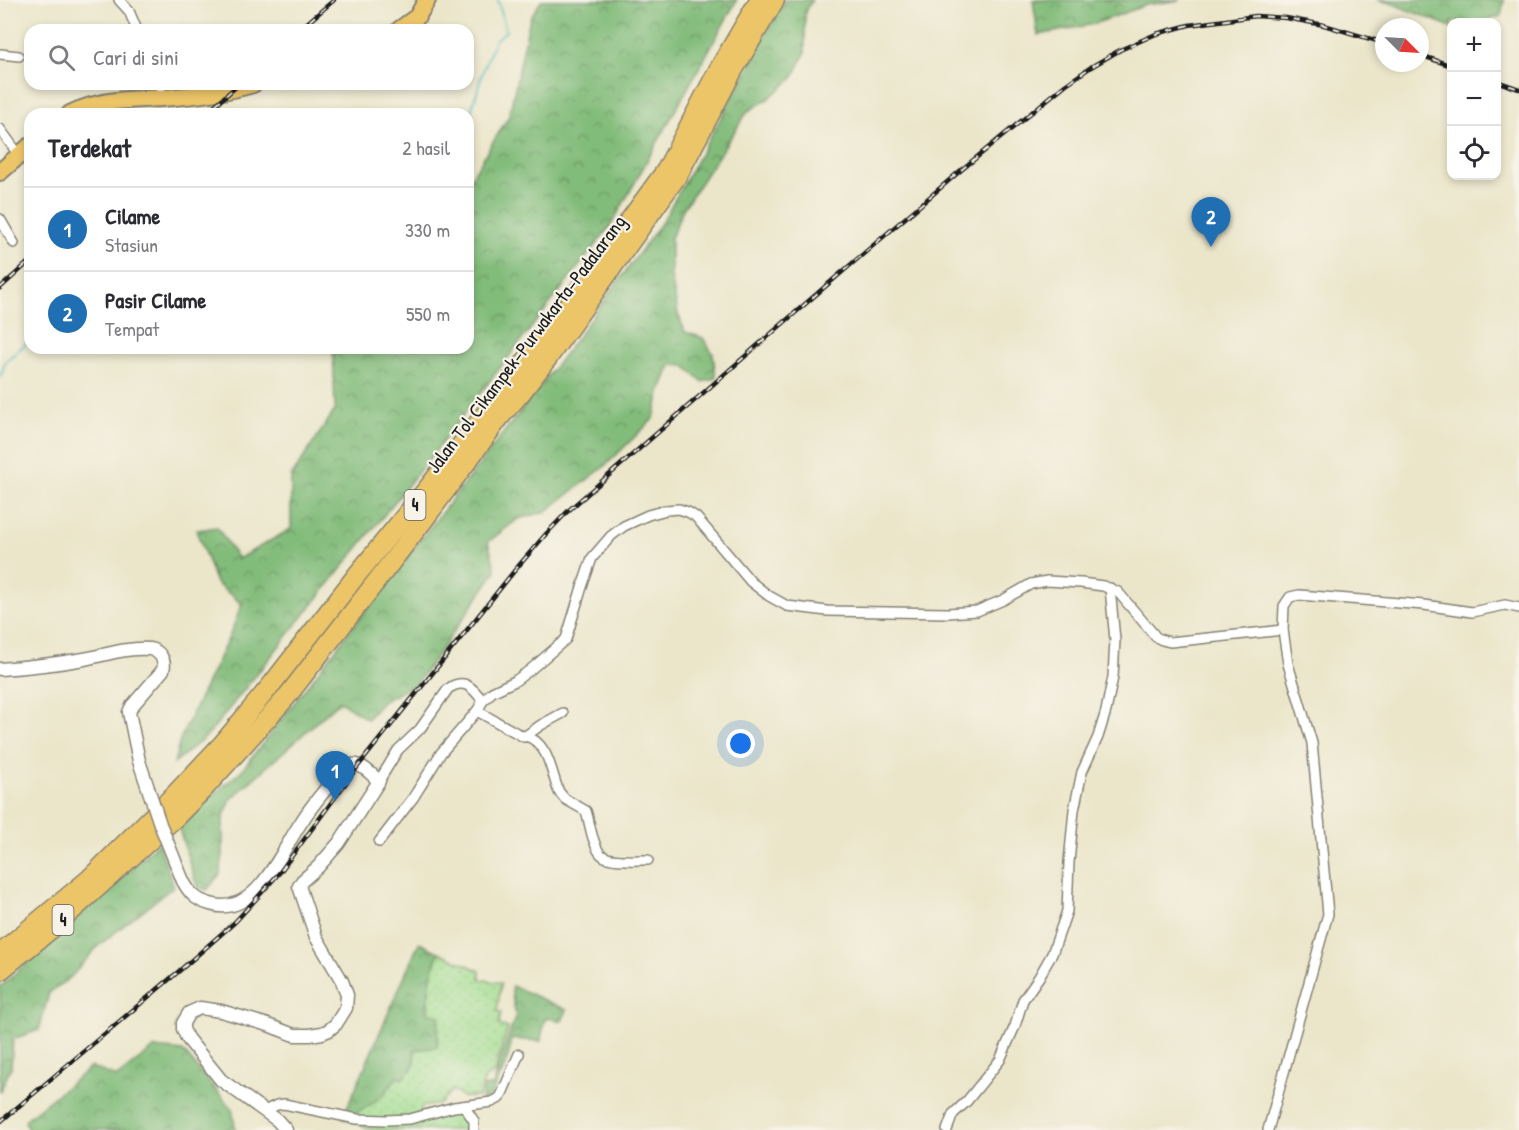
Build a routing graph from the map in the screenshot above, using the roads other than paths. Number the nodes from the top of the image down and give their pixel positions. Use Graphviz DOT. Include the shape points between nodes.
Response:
graph roads {
  1 [pos="119,0"];
  2 [pos="427,0"];
  3 [pos="759,0"];
  4 [pos="775,0"];
  5 [pos="134,24"];
  6 [pos="407,24"];
  7 [pos="0,54"];
  8 [pos="19,56"];
  9 [pos="228,90"];
  10 [pos="161,91"];
  11 [pos="83,108"];
  12 [pos="0,129"];
  13 [pos="24,147"];
  14 [pos="24,152"];
  15 [pos="0,172"];
  16 [pos="0,219"];
  17 [pos="14,243"];
  18 [pos="1110,588"];
  19 [pos="1519,608"];
  20 [pos="1284,630"];
  21 [pos="0,669"];
  22 [pos="483,701"];
  23 [pos="477,711"];
  24 [pos="563,713"];
  25 [pos="526,736"];
  26 [pos="379,781"];
  27 [pos="379,842"];
  28 [pos="648,860"];
  29 [pos="0,953"];
  30 [pos="0,971"];
  31 [pos="519,1054"];
  32 [pos="464,1106"];
  33 [pos="264,1111"];
  34 [pos="286,1130"];
  35 [pos="474,1130"];
  36 [pos="947,1130"];
  37 [pos="1268,1130"];
  1 -- 5 [label="street"];
  2 -- 6 [label="highway" via="417,17"];
  3 -- 29 [label="highway, Jalan Tol Cikampek–Purwakarta–Padalarang / 4" via="666,170 549,331 272,684 223,743 152,817 89,879"];
  4 -- 30 [label="highway, Jalan Tol Cikampek–Purwakarta–Padalarang / 4" via="678,175 548,358 285,699 176,817"];
  7 -- 8 [label="street"];
  9 -- 10 [label="highway" via="198,95"];
  10 -- 11 [label="highway"];
  12 -- 13 [label="street"];
  14 -- 15 [label="highway"];
  16 -- 17 [label="street"];
  18 -- 20 [label="street" via="1118,592 1156,637 1170,642"];
  18 -- 22 [label="street" via="1047,580 1031,584 989,607 967,612 827,611 787,606 751,582 696,517 679,509 666,510 624,526 611,536 592,558 566,639 530,670"];
  18 -- 36 [label="street" via="1115,640 1113,677 1098,737 1082,772 1074,810 1067,911 1052,954 1023,1000 1000,1060 953,1114"];
  19 -- 20 [label="street" via="1506,605 1472,612 1299,595 1290,597 1284,606"];
  20 -- 37 [label="street" via="1288,664 1312,743 1328,914"];
  21 -- 26 [label="street, bridge" via="130,650 155,651 165,666 129,712 139,761 183,881 194,897 218,907 245,900 276,864 302,820 342,770 359,765"];
  22 -- 23 [label="street"];
  22 -- 26 [label="street" via="467,685 448,689 420,729 398,750"];
  23 -- 25 [label="street"];
  23 -- 27 [label="street" via="441,753"];
  24 -- 25 [label="street"];
  25 -- 28 [label="street" via="541,745 562,796 586,811 599,853 609,858"];
  26 -- 33 [label="street" via="339,843 298,886 315,937 347,995 346,1008 336,1024 322,1033 302,1035 208,1008 195,1010 184,1020 187,1038 214,1073"];
  31 -- 32 [label="street" via="498,1099"];
  32 -- 33 [label="street" via="410,1119 386,1120 357,1119 284,1104"];
  32 -- 35 [label="street" via="474,1121"];
  33 -- 34 [label="street"];
}
